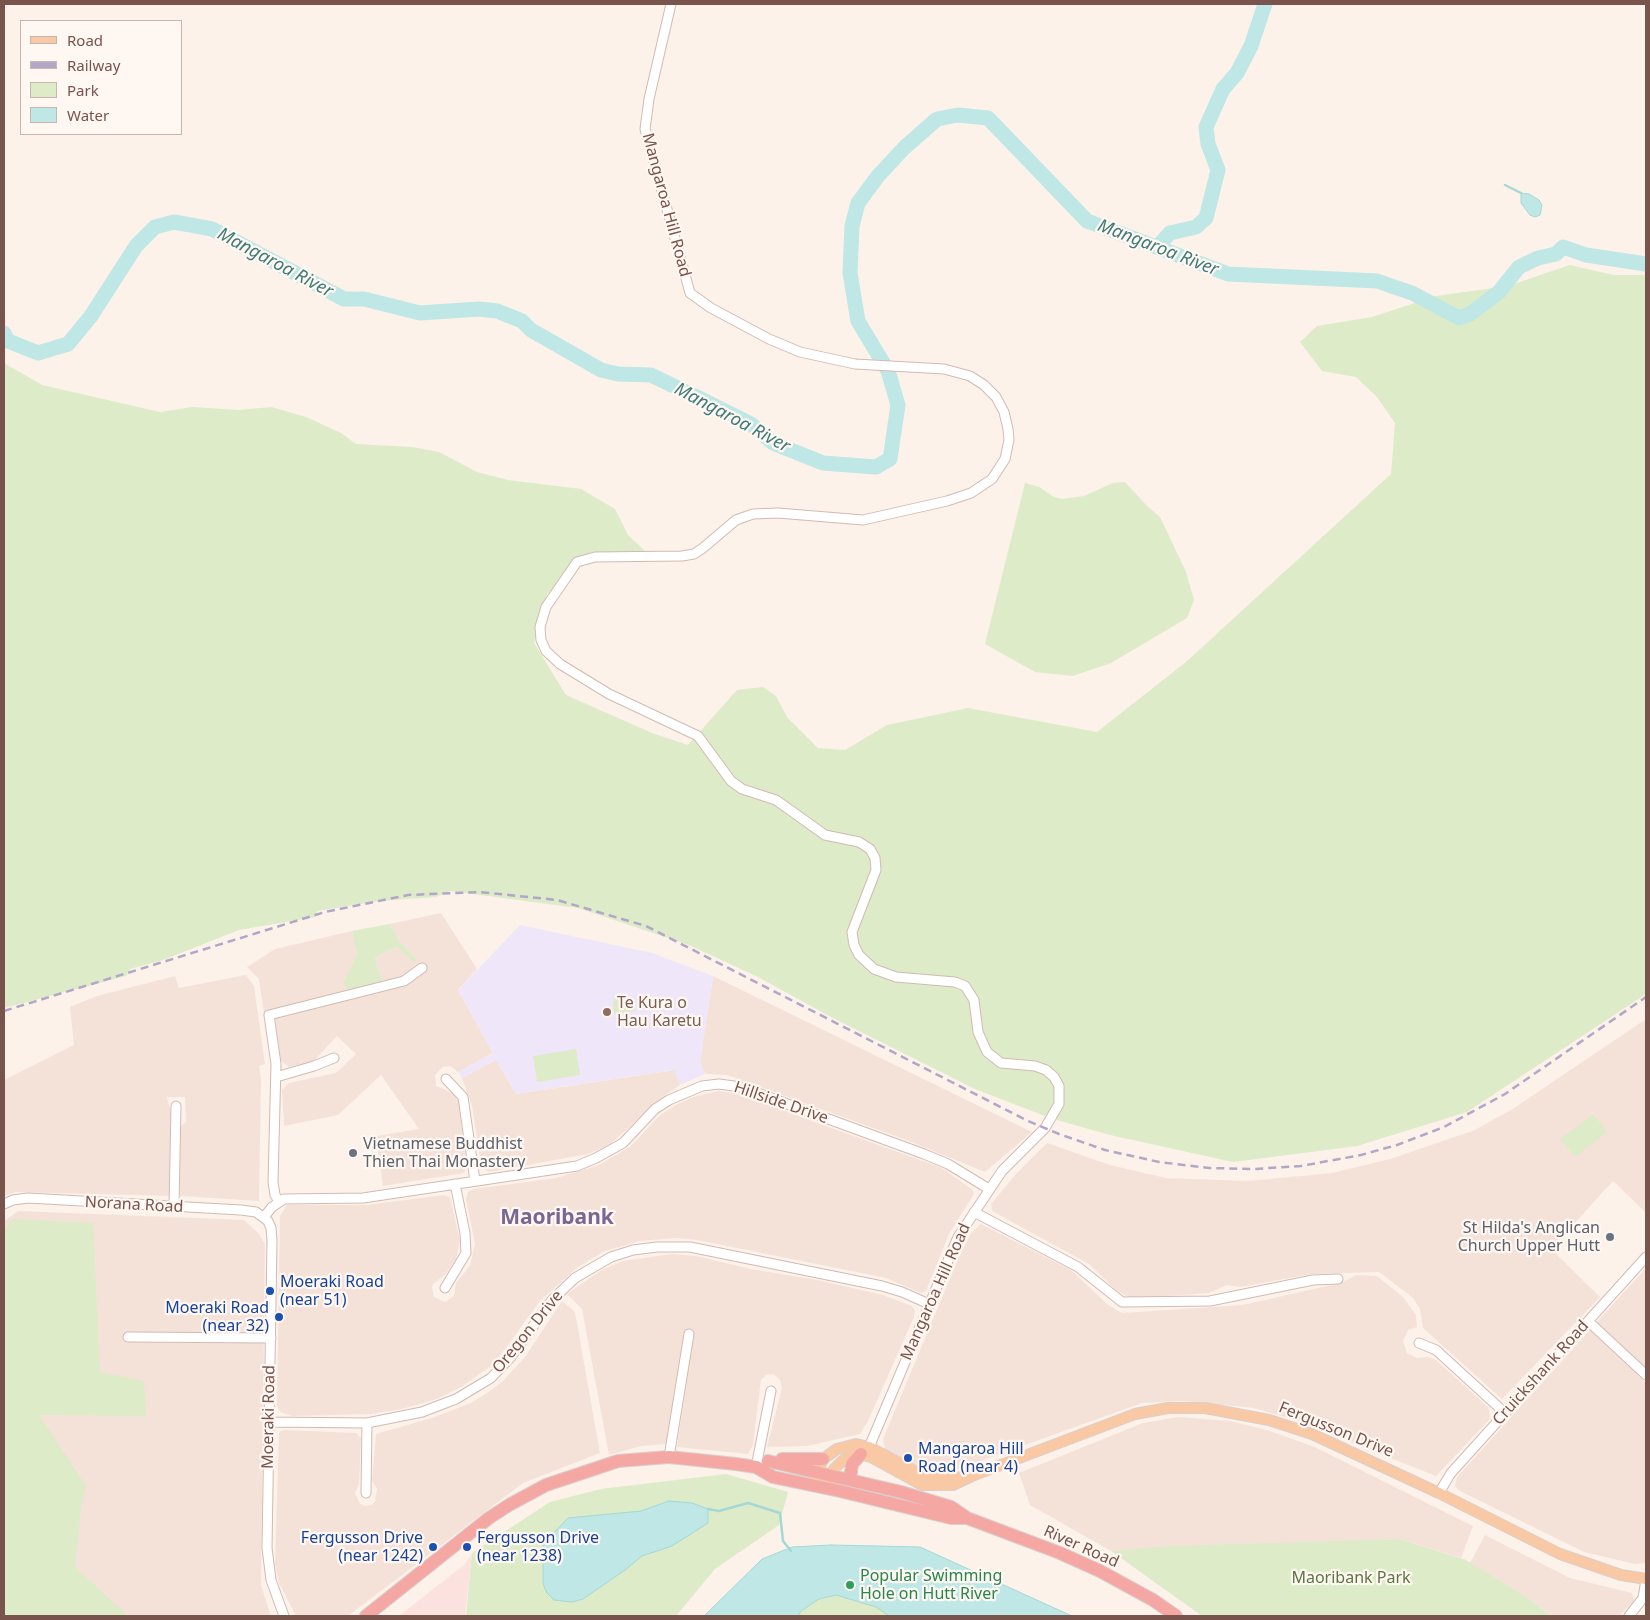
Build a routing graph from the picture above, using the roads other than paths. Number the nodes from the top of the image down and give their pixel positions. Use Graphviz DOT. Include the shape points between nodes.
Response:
graph roads {
  1 [pos="671,4"];
  2 [pos="422,968"];
  3 [pos="334,1058"];
  4 [pos="276,1077"];
  5 [pos="446,1079"];
  6 [pos="176,1106"];
  7 [pos="475,1181"];
  8 [pos="455,1184"];
  9 [pos="989,1189"];
  10 [pos="279,1201"];
  11 [pos="4,1204"];
  12 [pos="174,1207"];
  13 [pos="974,1212"];
  14 [pos="264,1217"];
  15 [pos="1646,1257"];
  16 [pos="1338,1279"];
  17 [pos="445,1288"];
  18 [pos="929,1304"];
  19 [pos="1588,1321"];
  20 [pos="689,1334"];
  21 [pos="128,1337"];
  22 [pos="271,1338"];
  23 [pos="1419,1343"];
  24 [pos="1646,1375"];
  25 [pos="771,1391"];
  26 [pos="1505,1414"];
  27 [pos="269,1422"];
  28 [pos="367,1423"];
  29 [pos="865,1452"];
  30 [pos="669,1458"];
  31 [pos="823,1459"];
  32 [pos="768,1461"];
  33 [pos="756,1467"];
  34 [pos="817,1472"];
  35 [pos="850,1480"];
  36 [pos="829,1482"];
  37 [pos="813,1486"];
  38 [pos="366,1493"];
  39 [pos="1439,1493"];
  40 [pos="967,1518"];
  41 [pos="1646,1580"];
  42 [pos="284,1616"];
  43 [pos="366,1616"];
  44 [pos="1176,1616"];
  45 [pos="1629,1616"];
  1 -- 9 [label="street, Mangaroa Hill Road" via="645,116 690,293 711,308 785,347 841,362 954,370 970,376 991,391 1000,404 1008,429 1008,450 996,473 980,488 947,501 875,519 753,514 736,520 694,554 582,560 572,566 546,607 540,634 550,656 570,671 609,694 698,736 731,781 742,790 782,802 814,829 825,835 864,844 873,853 876,864 873,882 852,932 854,945 864,961 874,969 896,977 955,982 964,986 974,1000 978,1032 988,1052 1002,1063 1041,1068 1054,1077 1060,1096 1051,1119 1040,1136 1009,1163"];
  2 -- 4 [label="street" via="404,981 269,1015"];
  3 -- 4 [label="street"];
  4 -- 10 [label="street" via="272,1182 274,1195"];
  5 -- 7 [label="street" via="463,1097"];
  6 -- 12 [label="street"];
  7 -- 8 [label="street, Hillside Drive"];
  7 -- 9 [label="street, Hillside Drive" via="586,1162 622,1142 655,1109 669,1100 690,1090 720,1084 741,1087 924,1154 948,1164"];
  8 -- 10 [label="street, Hillside Drive" via="363,1198 292,1198"];
  8 -- 17 [label="street" via="466,1253"];
  9 -- 13 [label="street, Mangaroa Hill Road"];
  10 -- 14 [label="street"];
  11 -- 12 [label="street, Norana Road" via="28,1198"];
  12 -- 14 [label="street, Norana Road" via="252,1211"];
  13 -- 16 [label="street" via="1078,1267 1122,1302 1203,1302 1313,1280"];
  13 -- 18 [label="street, Mangaroa Hill Road" via="958,1237"];
  14 -- 22 [label="street, Moeraki Road" via="272,1232"];
  15 -- 19 [label="street, Cruickshank Road"];
  18 -- 28 [label="street, Oregon Drive" via="882,1286 690,1246 633,1250 611,1257 575,1278 552,1300 510,1358 491,1378 456,1399 422,1412"];
  18 -- 29 [label="street, Mangaroa Hill Road"];
  19 -- 24 [label="street"];
  19 -- 26 [label="street, Cruickshank Road"];
  20 -- 30 [label="street"];
  21 -- 22 [label="street"];
  22 -- 27 [label="street, Moeraki Road"];
  23 -- 26 [label="street" via="1436,1350"];
  25 -- 33 [label="street"];
  26 -- 39 [label="street, Cruickshank Road" via="1451,1473"];
  27 -- 28 [label="street, Oregon Drive"];
  27 -- 42 [label="street, Moeraki Road" via="268,1562 270,1580"];
  28 -- 38 [label="street"];
  29 -- 31 [label="main road, Fergusson Drive" via="856,1444 843,1446"];
  29 -- 35 [label="highway" via="852,1464"];
  29 -- 36 [label="main road" via="847,1457"];
  29 -- 39 [label="main road, Fergusson Drive" via="905,1478 929,1487 953,1485 1135,1414 1168,1408 1205,1408 1269,1420 1312,1434"];
  30 -- 33 [label="highway"];
  30 -- 43 [label="highway" via="618,1461 546,1484 489,1518"];
  31 -- 32 [label="highway"];
  31 -- 34 [label="main road"];
  32 -- 33 [label="highway"];
  32 -- 34 [label="highway"];
  33 -- 37 [label="highway" via="773,1477"];
  34 -- 36 [label="highway, River Road"];
  34 -- 37 [label="main road"];
  35 -- 36 [label="highway, River Road"];
  35 -- 40 [label="highway, River Road" via="943,1505"];
  36 -- 37 [label="highway"];
  36 -- 40 [label="highway, River Road" via="951,1518"];
  39 -- 41 [label="main road, Fergusson Drive" via="1560,1554"];
  40 -- 44 [label="highway, River Road" via="1100,1571"];
  41 -- 45 [label="street" via="1643,1598"];
}
